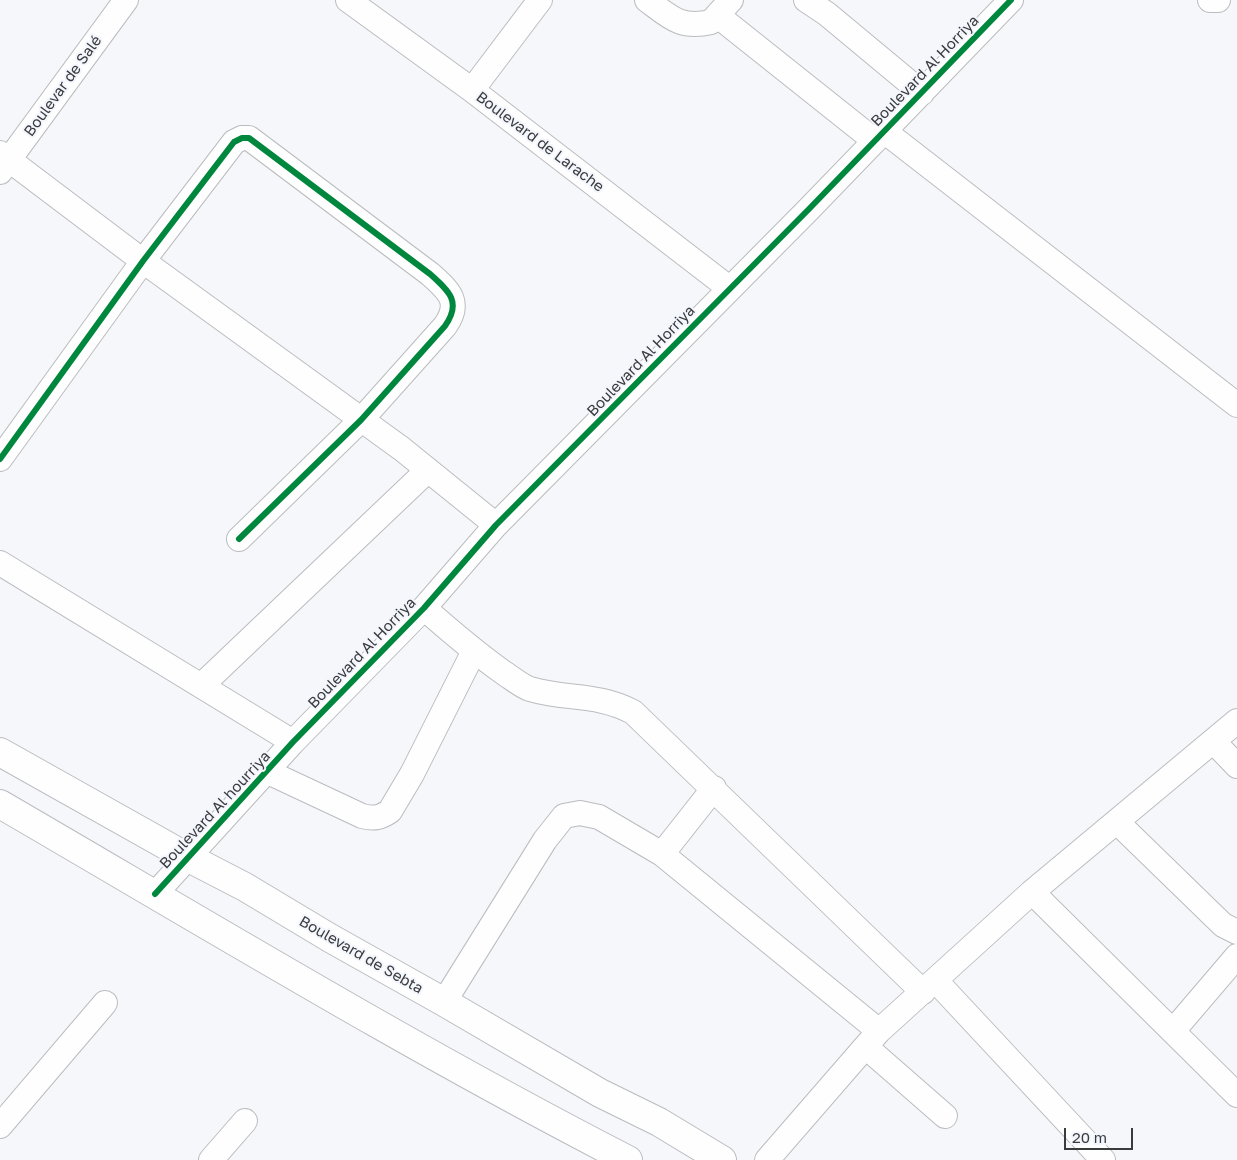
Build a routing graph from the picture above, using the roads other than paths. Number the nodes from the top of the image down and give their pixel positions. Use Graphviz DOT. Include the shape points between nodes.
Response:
graph roads {
  1 [pos="126,0"];
  2 [pos="348,0"];
  3 [pos="540,0"];
  4 [pos="647,0"];
  5 [pos="806,0"];
  6 [pos="1011,0"];
  7 [pos="1210,0"];
  8 [pos="1218,0"];
  9 [pos="725,8"];
  10 [pos="472,90"];
  11 [pos="922,93"];
  12 [pos="880,136"];
  13 [pos="3,162"];
  14 [pos="143,261"];
  15 [pos="729,288"];
  16 [pos="1237,405"];
  17 [pos="361,420"];
  18 [pos="0,459"];
  19 [pos="428,470"];
  20 [pos="496,525"];
  21 [pos="239,539"];
  22 [pos="0,562"];
  23 [pos="424,608"];
  24 [pos="474,651"];
  25 [pos="202,685"];
  26 [pos="1237,720"];
  27 [pos="1213,741"];
  28 [pos="293,742"];
  29 [pos="0,752"];
  30 [pos="1237,766"];
  31 [pos="268,772"];
  32 [pos="714,788"];
  33 [pos="0,804"];
  34 [pos="1117,822"];
  35 [pos="662,854"];
  36 [pos="187,858"];
  37 [pos="1032,892"];
  38 [pos="155,894"];
  39 [pos="1237,932"];
  40 [pos="1237,956"];
  41 [pos="930,986"];
  42 [pos="444,1002"];
  43 [pos="105,1003"];
  44 [pos="1173,1031"];
  45 [pos="872,1039"];
  46 [pos="1237,1095"];
  47 [pos="945,1116"];
  48 [pos="245,1121"];
  49 [pos="0,1126"];
  50 [pos="211,1160"];
  51 [pos="628,1160"];
  52 [pos="722,1160"];
  53 [pos="766,1160"];
  54 [pos="1103,1160"];
  1 -- 13 [label="street, Boulevar de Salé"];
  2 -- 10 [label="street, Boulevard de Larache"];
  3 -- 10 [label="street"];
  4 -- 9 [label="street" via="673,20 687,25 711,22"];
  5 -- 11 [label="street"];
  6 -- 11 [label="street, Boulevard Al Horriya"];
  7 -- 8 [label="street"];
  9 -- 12 [label="street"];
  10 -- 15 [label="street, Boulevard de Larache"];
  11 -- 12 [label="street, Boulevard Al Horriya"];
  12 -- 15 [label="street, Boulevard Al Horriya"];
  12 -- 16 [label="street"];
  13 -- 14 [label="street"];
  14 -- 17 [label="street"];
  14 -- 17 [label="street" via="234,142 242,138 256,142 430,274 452,298 451,317 445,326"];
  14 -- 18 [label="street"];
  15 -- 20 [label="street, Boulevard Al Horriya"];
  17 -- 19 [label="street"];
  17 -- 21 [label="street"];
  19 -- 20 [label="street"];
  19 -- 25 [label="street"];
  20 -- 23 [label="street, Boulevard Al Horriya"];
  22 -- 25 [label="street"];
  23 -- 24 [label="street"];
  23 -- 28 [label="street, Boulevard Al Horriya"];
  24 -- 31 [label="street" via="412,774 386,814 373,819 362,816"];
  24 -- 32 [label="street" via="527,688 594,697 633,712"];
  25 -- 28 [label="street"];
  26 -- 27 [label="street"];
  27 -- 30 [label="street"];
  27 -- 34 [label="street"];
  28 -- 31 [label="street, Boulevard Al hourriya"];
  29 -- 36 [label="street, Boulevard de Sebta"];
  31 -- 36 [label="street, Boulevard Al hourriya"];
  32 -- 35 [label="street"];
  32 -- 41 [label="street"];
  33 -- 38 [label="street"];
  34 -- 37 [label="street"];
  34 -- 39 [label="street" via="1223,925"];
  35 -- 42 [label="street" via="599,817 580,813 564,816 545,840"];
  35 -- 45 [label="street"];
  36 -- 38 [label="street, Boulevard Al hourriya"];
  36 -- 42 [label="street, Boulevard de Sebta" via="245,887"];
  37 -- 41 [label="street"];
  37 -- 44 [label="street"];
  38 -- 51 [label="street" via="518,1103"];
  40 -- 44 [label="street"];
  41 -- 45 [label="street"];
  41 -- 54 [label="street"];
  42 -- 52 [label="street, Boulevard de Sebta"];
  43 -- 49 [label="street"];
  44 -- 46 [label="street"];
  45 -- 47 [label="street"];
  45 -- 53 [label="street"];
  48 -- 50 [label="street"];
}
